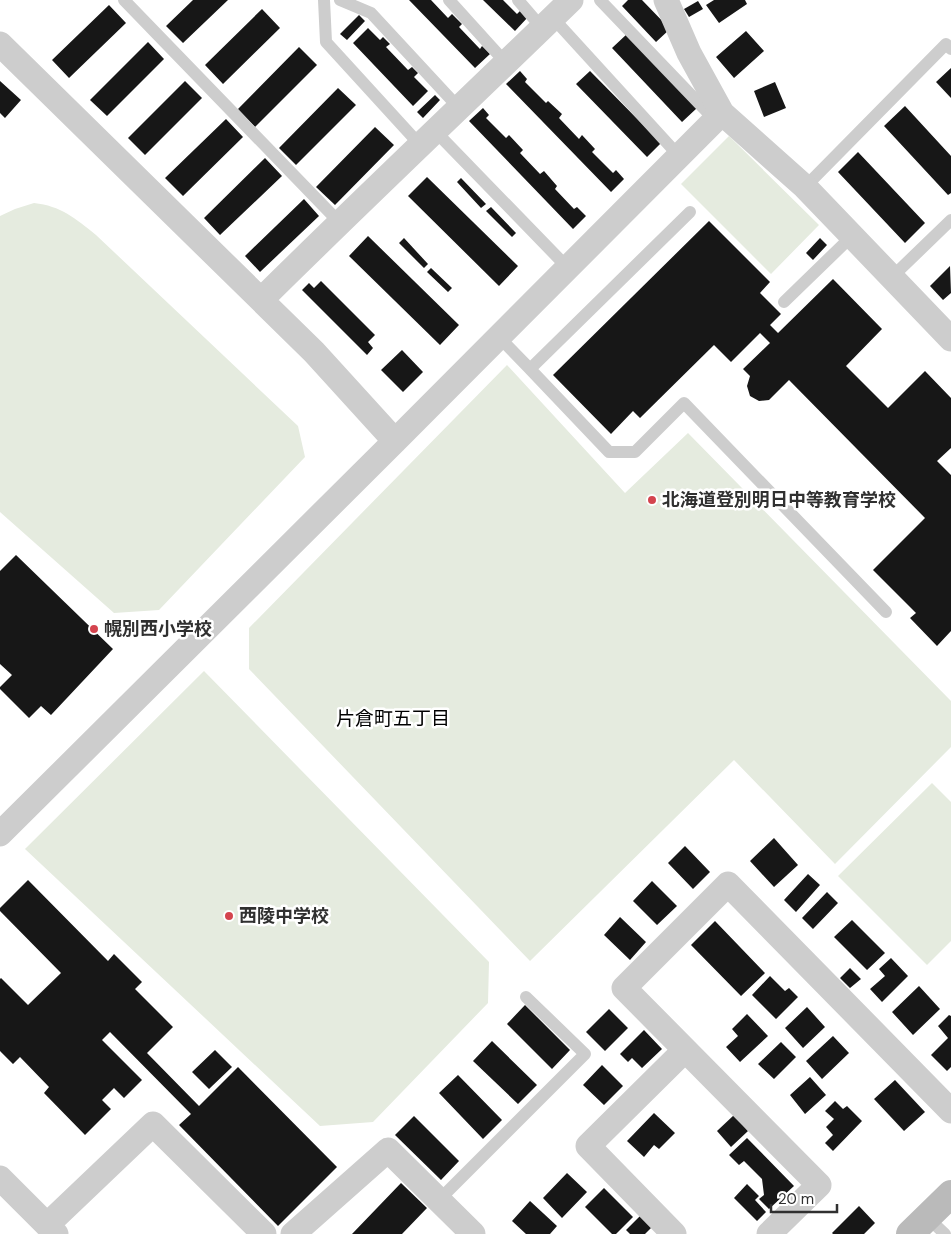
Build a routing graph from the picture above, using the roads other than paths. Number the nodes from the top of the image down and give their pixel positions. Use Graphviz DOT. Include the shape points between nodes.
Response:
graph roads {
  1 [pos="124,0"];
  2 [pos="324,0"];
  3 [pos="340,0"];
  4 [pos="449,0"];
  5 [pos="518,0"];
  6 [pos="571,0"];
  7 [pos="600,0"];
  8 [pos="666,0"];
  9 [pos="547,23"];
  10 [pos="0,44"];
  11 [pos="951,49"];
  12 [pos="506,63"];
  13 [pos="459,108"];
  14 [pos="718,116"];
  15 [pos="428,138"];
  16 [pos="679,156"];
  17 [pos="805,187"];
  18 [pos="690,212"];
  19 [pos="951,220"];
  20 [pos="339,222"];
  21 [pos="852,236"];
  22 [pos="568,268"];
  23 [pos="892,278"];
  24 [pos="261,300"];
  25 [pos="784,302"];
  26 [pos="948,329"];
  27 [pos="498,337"];
  28 [pos="530,369"];
  29 [pos="396,441"];
  30 [pos="886,612"];
  31 [pos="0,834"];
  32 [pos="526,997"];
  33 [pos="685,1050"];
  34 [pos="951,1111"];
  35 [pos="0,1178"];
  36 [pos="951,1194"];
  37 [pos="439,1200"];
  38 [pos="927,1228"];
  39 [pos="52,1230"];
  40 [pos="465,1231"];
  41 [pos="264,1234"];
  42 [pos="293,1234"];
  43 [pos="674,1234"];
  44 [pos="769,1234"];
  1 -- 20 [label="lane"];
  2 -- 15 [label="lane" via="326,42"];
  3 -- 13 [label="lane" via="370,13"];
  4 -- 12 [label="lane"];
  5 -- 9 [label="lane"];
  6 -- 9 [label="street"];
  7 -- 14 [label="lane"];
  8 -- 14 [label="street"];
  9 -- 12 [label="street"];
  9 -- 16 [label="lane"];
  10 -- 24 [label="street"];
  11 -- 17 [label="lane" via="946,44"];
  12 -- 13 [label="street"];
  13 -- 15 [label="street"];
  14 -- 16 [label="street"];
  14 -- 17 [label="street"];
  15 -- 20 [label="street"];
  15 -- 22 [label="lane"];
  16 -- 22 [label="street"];
  17 -- 21 [label="street"];
  18 -- 28 [label="lane"];
  19 -- 23 [label="lane"];
  20 -- 24 [label="street"];
  21 -- 23 [label="street"];
  21 -- 25 [label="lane"];
  22 -- 27 [label="street"];
  23 -- 26 [label="street"];
  24 -- 29 [label="street"];
  27 -- 28 [label="lane"];
  27 -- 29 [label="street"];
  28 -- 30 [label="lane" via="608,452 635,452 684,403"];
  29 -- 31 [label="street"];
  32 -- 37 [label="lane" via="585,1054"];
  33 -- 34 [label="street" via="624,988 728,884"];
  33 -- 43 [label="street" via="588,1146"];
  33 -- 44 [label="street" via="819,1185"];
  35 -- 39 [label="street"];
  36 -- 38 [label="main road"];
  37 -- 40 [label="street"];
  37 -- 42 [label="street" via="388,1150"];
  39 -- 41 [label="street" via="152,1124"];
}
